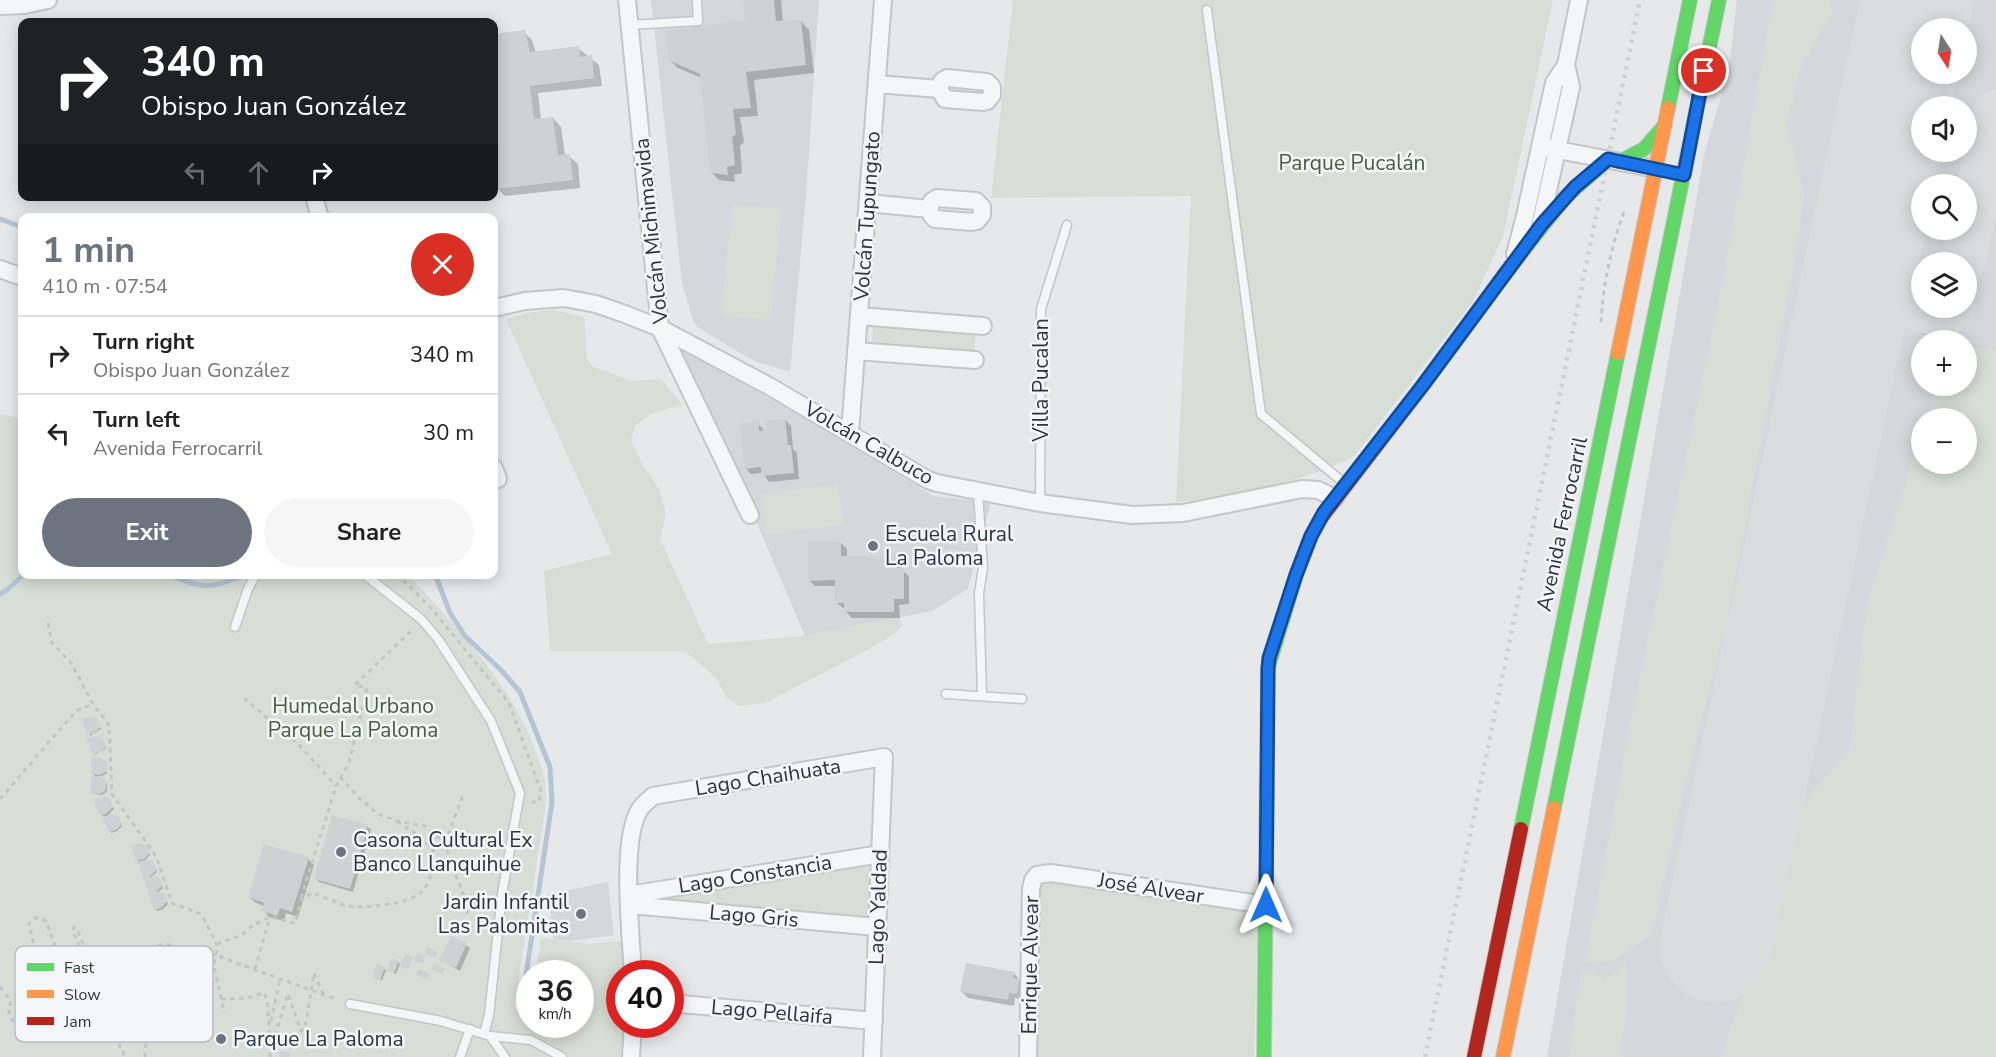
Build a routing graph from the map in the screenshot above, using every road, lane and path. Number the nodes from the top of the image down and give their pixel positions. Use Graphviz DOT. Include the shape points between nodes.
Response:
graph roads {
  1 [pos="48,0"];
  2 [pos="627,0"];
  3 [pos="697,0"];
  4 [pos="884,0"];
  5 [pos="1580,0"];
  6 [pos="1690,0"];
  7 [pos="1719,0"];
  8 [pos="0,6"];
  9 [pos="1207,10"];
  10 [pos="629,25"];
  11 [pos="1566,65"];
  12 [pos="877,84"];
  13 [pos="939,89"];
  14 [pos="1665,124"];
  15 [pos="1540,146"];
  16 [pos="1557,150"];
  17 [pos="1613,161"];
  18 [pos="1656,170"];
  19 [pos="1684,175"];
  20 [pos="868,203"];
  21 [pos="929,209"];
  22 [pos="1067,225"];
  23 [pos="1539,228"];
  24 [pos="1511,266"];
  25 [pos="0,269"];
  26 [pos="18,276"];
  27 [pos="498,307"];
  28 [pos="859,316"];
  29 [pos="983,326"];
  30 [pos="660,328"];
  31 [pos="856,351"];
  32 [pos="975,360"];
  33 [pos="850,432"];
  34 [pos="1346,484"];
  35 [pos="978,492"];
  36 [pos="1335,498"];
  37 [pos="1040,503"];
  38 [pos="750,515"];
  39 [pos="253,579"];
  40 [pos="370,579"];
  41 [pos="421,619"];
  42 [pos="48,623"];
  43 [pos="235,627"];
  44 [pos="946,694"];
  45 [pos="982,696"];
  46 [pos="244,698"];
  47 [pos="1022,699"];
  48 [pos="93,704"];
  49 [pos="884,758"];
  50 [pos="340,777"];
  51 [pos="336,786"];
  52 [pos="463,795"];
  53 [pos="0,799"];
  54 [pos="397,821"];
  55 [pos="445,843"];
  56 [pos="880,854"];
  57 [pos="1037,875"];
  58 [pos="301,900"];
  59 [pos="630,900"];
  60 [pos="1266,905"];
  61 [pos="468,916"];
  62 [pos="270,917"];
  63 [pos="877,927"];
  64 [pos="217,944"];
  65 [pos="34,946"];
  66 [pos="54,946"];
  67 [pos="78,946"];
  68 [pos="84,946"];
  69 [pos="156,946"];
  70 [pos="173,946"];
  71 [pos="215,955"];
  72 [pos="632,960"];
  73 [pos="255,969"];
  74 [pos="280,979"];
  75 [pos="0,987"];
  76 [pos="311,990"];
  77 [pos="221,999"];
  78 [pos="350,1004"];
  79 [pos="684,1004"];
  80 [pos="224,1013"];
  81 [pos="874,1021"];
  82 [pos="15,1026"];
  83 [pos="470,1029"];
  84 [pos="487,1035"];
  85 [pos="270,1036"];
  86 [pos="632,1038"];
  87 [pos="118,1042"];
  88 [pos="146,1042"];
  89 [pos="124,1057"];
  90 [pos="145,1057"];
  91 [pos="270,1057"];
  92 [pos="460,1057"];
  93 [pos="506,1057"];
  94 [pos="562,1057"];
  95 [pos="631,1057"];
  96 [pos="873,1057"];
  97 [pos="1028,1057"];
  98 [pos="1264,1057"];
  99 [pos="1474,1057"];
  100 [pos="1503,1057"];
  1 -- 8 [label="street"];
  2 -- 10 [label="street, Volcán Michimavida"];
  3 -- 10 [label="lane" via="698,21"];
  4 -- 12 [label="street, Volcán Tupungato"];
  5 -- 11 [label="street"];
  6 -- 14 [label="main road, Avenida Ferrocarril"];
  7 -- 19 [label="main road"];
  9 -- 34 [label="lane" via="1261,414"];
  10 -- 30 [label="street, Volcán Michimavida"];
  11 -- 15 [label="street" via="1554,83"];
  11 -- 16 [label="street" via="1571,87"];
  12 -- 13 [label="street"];
  12 -- 20 [label="street, Volcán Tupungato"];
  14 -- 17 [label="main road" via="1644,149"];
  14 -- 18 [label="main road, Avenida Ferrocarril"];
  15 -- 16 [label="street"];
  15 -- 24 [label="street"];
  16 -- 17 [label="street"];
  16 -- 23 [label="street"];
  17 -- 18 [label="street"];
  17 -- 23 [label="main road" via="1566,196"];
  18 -- 19 [label="main road"];
  18 -- 99 [label="main road, Avenida Ferrocarril"];
  19 -- 100 [label="main road"];
  20 -- 21 [label="street"];
  20 -- 28 [label="street, Volcán Tupungato"];
  22 -- 37 [label="lane, Villa Pucalan" via="1041,309"];
  23 -- 24 [label="main road"];
  24 -- 34 [label="main road"];
  25 -- 26 [label="street"];
  27 -- 30 [label="street, Volcán Calbuco" via="576,298"];
  28 -- 29 [label="street"];
  28 -- 31 [label="street, Volcán Tupungato"];
  30 -- 33 [label="street, Volcán Calbuco"];
  30 -- 38 [label="street, Volcán Michimavida"];
  31 -- 32 [label="street"];
  31 -- 33 [label="street, Volcán Tupungato"];
  33 -- 35 [label="street, Volcán Calbuco" via="928,480"];
  34 -- 36 [label="main road"];
  35 -- 37 [label="street, Volcán Calbuco"];
  35 -- 45 [label="lane" via="983,567"];
  36 -- 37 [label="street, Volcán Calbuco" via="1318,490 1302,489 1169,515 1123,514"];
  36 -- 60 [label="main road" via="1311,536 1269,658"];
  39 -- 43 [label="lane"];
  40 -- 41 [label="lane"];
  41 -- 50 [label="path" via="355,685 367,688 349,763"];
  41 -- 84 [label="lane" via="491,721 520,793 502,894"];
  42 -- 48 [label="path" via="52,643 71,663"];
  44 -- 45 [label="lane"];
  45 -- 47 [label="lane"];
  46 -- 51 [label="path" via="300,746"];
  48 -- 53 [label="path" via="76,711"];
  48 -- 64 [label="path" via="109,725 112,794 156,856 171,903 201,914"];
  49 -- 56 [label="street, Lago Yaldad"];
  49 -- 59 [label="street, Lago Chaihuata" via="653,796 640,808 629,841"];
  50 -- 51 [label="path"];
  50 -- 54 [label="path" via="378,814"];
  51 -- 58 [label="path"];
  52 -- 55 [label="path"];
  54 -- 55 [label="path" via="425,826"];
  54 -- 58 [label="path" via="433,849 434,863 424,891 406,901 379,905 346,906 312,893"];
  55 -- 61 [label="path"];
  56 -- 59 [label="street, Lago Constancia"];
  56 -- 63 [label="street, Lago Yaldad"];
  57 -- 60 [label="street, José Alvear" via="1051,873"];
  57 -- 97 [label="street, Enrique Alvear" via="1031,890"];
  58 -- 62 [label="path" via="295,923"];
  59 -- 63 [label="street, Lago Gris"];
  59 -- 72 [label="street"];
  60 -- 98 [label="main road"];
  62 -- 64 [label="path"];
  62 -- 73 [label="path"];
  63 -- 81 [label="street, Lago Yaldad"];
  64 -- 71 [label="path"];
  65 -- 66 [label="path" via="29,925 33,918 46,921"];
  67 -- 68 [label="path" via="74,927"];
  69 -- 70 [label="path"];
  71 -- 73 [label="path"];
  71 -- 77 [label="path"];
  73 -- 74 [label="path"];
  74 -- 76 [label="path"];
  74 -- 85 [label="path"];
  75 -- 82 [label="path" via="11,1001 9,1014"];
  76 -- 76 [label="path" via="312,981 314,973 324,995"];
  76 -- 85 [label="path" via="304,1028 301,1031 288,994 273,1041"];
  77 -- 80 [label="path"];
  77 -- 85 [label="path" via="264,993"];
  78 -- 83 [label="lane"];
  79 -- 81 [label="street, Lago Pellaifa"];
  81 -- 96 [label="street, Lago Yaldad"];
  83 -- 84 [label="lane"];
  83 -- 92 [label="lane"];
  84 -- 93 [label="lane"];
  84 -- 94 [label="lane" via="531,1040"];
  85 -- 91 [label="path"];
  86 -- 95 [label="street"];
  87 -- 89 [label="path"];
  88 -- 90 [label="path"];
}
